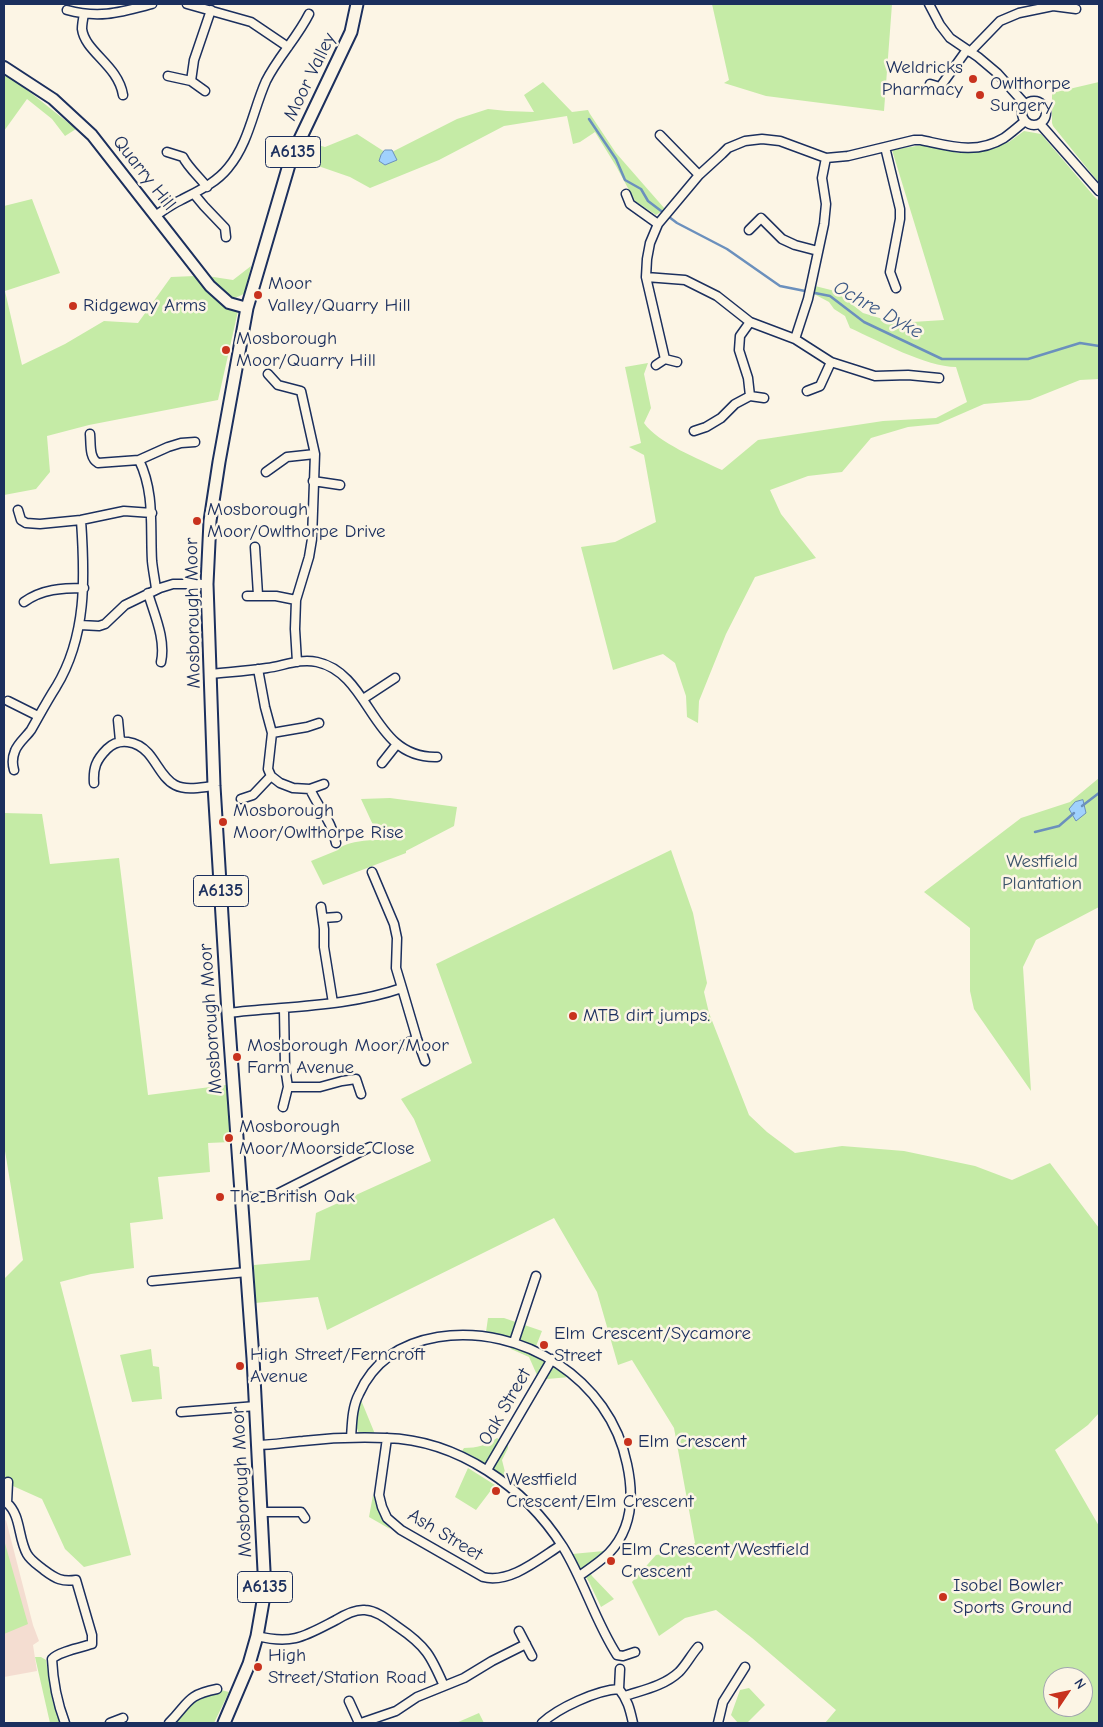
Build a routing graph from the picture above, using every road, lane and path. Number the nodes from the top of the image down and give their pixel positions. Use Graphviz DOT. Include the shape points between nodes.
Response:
graph roads {
  1 [pos="152,4"];
  2 [pos="187,4"];
  3 [pos="357,4"];
  4 [pos="929,4"];
  5 [pos="1076,9"];
  6 [pos="67,10"];
  7 [pos="211,10"];
  8 [pos="84,14"];
  9 [pos="309,14"];
  10 [pos="288,47"];
  11 [pos="968,51"];
  12 [pos="4,67"];
  13 [pos="168,76"];
  14 [pos="192,81"];
  15 [pos="930,84"];
  16 [pos="206,91"];
  17 [pos="123,95"];
  18 [pos="1025,104"];
  19 [pos="1025,121"];
  20 [pos="1040,124"];
  21 [pos="660,135"];
  22 [pos="885,147"];
  23 [pos="167,152"];
  24 [pos="826,158"];
  25 [pos="699,175"];
  26 [pos="207,187"];
  27 [pos="1099,192"];
  28 [pos="194,194"];
  29 [pos="626,194"];
  30 [pos="155,216"];
  31 [pos="659,222"];
  32 [pos="749,230"];
  33 [pos="226,237"];
  34 [pos="818,251"];
  35 [pos="646,276"];
  36 [pos="896,288"];
  37 [pos="247,308"];
  38 [pos="750,322"];
  39 [pos="795,340"];
  40 [pos="665,359"];
  41 [pos="677,362"];
  42 [pos="831,362"];
  43 [pos="656,365"];
  44 [pos="268,374"];
  45 [pos="939,378"];
  46 [pos="807,391"];
  47 [pos="750,396"];
  48 [pos="764,398"];
  49 [pos="694,431"];
  50 [pos="90,434"];
  51 [pos="195,442"];
  52 [pos="315,454"];
  53 [pos="139,460"];
  54 [pos="266,472"];
  55 [pos="313,481"];
  56 [pos="340,485"];
  57 [pos="18,510"];
  58 [pos="152,513"];
  59 [pos="81,520"];
  60 [pos="255,547"];
  61 [pos="207,584"];
  62 [pos="84,588"];
  63 [pos="156,589"];
  64 [pos="148,593"];
  65 [pos="258,595"];
  66 [pos="247,596"];
  67 [pos="296,600"];
  68 [pos="24,602"];
  69 [pos="80,625"];
  70 [pos="161,662"];
  71 [pos="297,662"];
  72 [pos="258,669"];
  73 [pos="210,674"];
  74 [pos="395,678"];
  75 [pos="363,699"];
  76 [pos="8,701"];
  77 [pos="38,716"];
  78 [pos="118,720"];
  79 [pos="319,724"];
  80 [pos="272,733"];
  81 [pos="120,741"];
  82 [pos="396,744"];
  83 [pos="437,757"];
  84 [pos="382,763"];
  85 [pos="14,770"];
  86 [pos="271,776"];
  87 [pos="94,783"];
  88 [pos="324,784"];
  89 [pos="214,786"];
  90 [pos="310,789"];
  91 [pos="241,799"];
  92 [pos="336,843"];
  93 [pos="372,872"];
  94 [pos="321,907"];
  95 [pos="337,917"];
  96 [pos="323,918"];
  97 [pos="402,988"];
  98 [pos="333,1002"];
  99 [pos="284,1009"];
  100 [pos="228,1013"];
  101 [pos="417,1040"];
  102 [pos="404,1044"];
  103 [pos="425,1061"];
  104 [pos="288,1087"];
  105 [pos="361,1094"];
  106 [pos="283,1107"];
  107 [pos="370,1147"];
  108 [pos="242,1197"];
  109 [pos="247,1272"];
  110 [pos="536,1276"];
  111 [pos="152,1282"];
  112 [pos="514,1342"];
  113 [pos="552,1359"];
  114 [pos="256,1406"];
  115 [pos="181,1412"];
  116 [pos="350,1438"];
  117 [pos="387,1438"];
  118 [pos="258,1445"];
  119 [pos="487,1470"];
  120 [pos="8,1482"];
  121 [pos="5,1503"];
  122 [pos="262,1512"];
  123 [pos="305,1518"];
  124 [pos="561,1545"];
  125 [pos="579,1576"];
  126 [pos="519,1631"];
  127 [pos="257,1636"];
  128 [pos="526,1644"];
  129 [pos="698,1647"];
  130 [pos="635,1652"];
  131 [pos="532,1656"];
  132 [pos="620,1656"];
  133 [pos="745,1667"];
  134 [pos="444,1686"];
  135 [pos="217,1689"];
  136 [pos="620,1689"];
  137 [pos="625,1696"];
  138 [pos="349,1701"];
  139 [pos="123,1718"];
  140 [pos="65,1723"];
  141 [pos="110,1723"];
  142 [pos="169,1723"];
  143 [pos="224,1723"];
  144 [pos="360,1723"];
  145 [pos="542,1723"];
  146 [pos="633,1723"];
  147 [pos="718,1723"];
  1 -- 8 [label="street" via="107,15"];
  2 -- 7 [label="street"];
  3 -- 37 [label="main road, Moor Valley / A6135" via="351,32 291,158"];
  4 -- 11 [label="street" via="950,38"];
  5 -- 11 [label="street" via="1053,6 1019,12 1000,21"];
  6 -- 8 [label="street"];
  7 -- 10 [label="street" via="251,22"];
  7 -- 14 [label="street" via="194,60"];
  8 -- 17 [label="street" via="84,38 112,69"];
  9 -- 10 [label="street"];
  10 -- 26 [label="street" via="265,84 235,159"];
  11 -- 15 [label="street" via="940,87"];
  11 -- 18 [label="street" via="997,73"];
  12 -- 30 [label="main road, Quarry Hill" via="53,99 80,123"];
  13 -- 14 [label="street"];
  14 -- 16 [label="street"];
  18 -- 19 [label="street" via="1022,114"];
  18 -- 20 [label="street" via="1033,100 1044,106 1046,117"];
  19 -- 20 [label="street" via="1031,125"];
  19 -- 22 [label="street" via="1003,138 969,149 921,140"];
  20 -- 27 [label="street"];
  21 -- 25 [label="street"];
  22 -- 24 [label="street"];
  22 -- 36 [label="street" via="900,208 890,272"];
  23 -- 26 [label="street" via="183,157"];
  24 -- 25 [label="street" via="780,141 745,140 728,148"];
  24 -- 34 [label="street" via="822,178 826,204"];
  25 -- 31 [label="street"];
  26 -- 28 [label="street"];
  28 -- 30 [label="street"];
  28 -- 33 [label="street" via="226,228"];
  29 -- 31 [label="street" via="630,204"];
  30 -- 37 [label="main road, Quarry Hill" via="220,296 229,303"];
  31 -- 35 [label="street" via="650,243"];
  32 -- 34 [label="street" via="761,218 782,239"];
  34 -- 39 [label="street"];
  35 -- 38 [label="street" via="685,280 717,296"];
  35 -- 40 [label="street"];
  37 -- 61 [label="main road, Mosborough Moor / A6135" via="210,521"];
  38 -- 39 [label="street"];
  38 -- 47 [label="street" via="740,336 739,350"];
  39 -- 42 [label="street"];
  40 -- 41 [label="street"];
  40 -- 43 [label="street"];
  42 -- 45 [label="street" via="874,376"];
  42 -- 46 [label="street" via="820,386"];
  44 -- 52 [label="street" via="278,385 301,390"];
  47 -- 48 [label="street"];
  47 -- 49 [label="street" via="721,418"];
  50 -- 53 [label="street" via="91,456 96,462"];
  51 -- 53 [label="street" via="168,447"];
  52 -- 54 [label="street" via="287,457"];
  52 -- 55 [label="street"];
  53 -- 58 [label="street" via="148,485"];
  55 -- 56 [label="street"];
  55 -- 67 [label="street" via="312,539"];
  57 -- 59 [label="street" via="26,524"];
  58 -- 59 [label="street" via="124,511"];
  58 -- 63 [label="street" via="152,562"];
  59 -- 62 [label="street"];
  60 -- 65 [label="street"];
  61 -- 63 [label="street" via="173,584"];
  61 -- 73 [label="main road, Mosborough Moor / A6135"];
  62 -- 68 [label="street" via="56,588"];
  62 -- 69 [label="street"];
  63 -- 64 [label="street"];
  64 -- 69 [label="street" via="125,605 104,624"];
  64 -- 70 [label="street" via="161,639"];
  65 -- 66 [label="street"];
  65 -- 67 [label="street"];
  67 -- 71 [label="street"];
  69 -- 77 [label="street" via="64,674"];
  71 -- 72 [label="street"];
  71 -- 75 [label="street" via="331,666"];
  72 -- 73 [label="street"];
  72 -- 80 [label="street"];
  73 -- 89 [label="main road, Mosborough Moor / A6135"];
  74 -- 75 [label="street"];
  75 -- 82 [label="street"];
  76 -- 77 [label="street"];
  77 -- 85 [label="street" via="16,750 12,760"];
  78 -- 81 [label="street"];
  79 -- 80 [label="street"];
  80 -- 86 [label="street" via="268,769"];
  81 -- 87 [label="street" via="98,758 93,772"];
  81 -- 89 [label="street" via="147,752 160,771 181,788"];
  82 -- 83 [label="street" via="421,756"];
  82 -- 84 [label="street"];
  86 -- 90 [label="street" via="293,788"];
  86 -- 91 [label="street" via="252,795"];
  88 -- 90 [label="street"];
  89 -- 100 [label="main road, Mosborough Moor / A6135"];
  90 -- 92 [label="street" via="334,829"];
  93 -- 97 [label="street" via="394,924 396,968"];
  94 -- 96 [label="street"];
  95 -- 96 [label="street"];
  96 -- 98 [label="street"];
  97 -- 98 [label="street" via="366,999"];
  97 -- 101 [label="street"];
  98 -- 99 [label="street"];
  99 -- 100 [label="street"];
  99 -- 104 [label="street"];
  100 -- 108 [label="main road, Mosborough Moor / A6135"];
  101 -- 102 [label="street"];
  101 -- 103 [label="street"];
  104 -- 105 [label="street" via="320,1087 342,1080 356,1080"];
  104 -- 106 [label="street"];
  107 -- 108 [label="street" via="277,1194 264,1198"];
  108 -- 109 [label="main road, Mosborough Moor / A6135"];
  109 -- 111 [label="street"];
  109 -- 114 [label="main road, Mosborough Moor / A6135"];
  110 -- 112 [label="street"];
  112 -- 113 [label="street"];
  112 -- 116 [label="street" via="472,1334 453,1335 412,1343 389,1355 372,1371 358,1395"];
  113 -- 119 [label="street, Oak Street"];
  113 -- 125 [label="street" via="584,1384 606,1410 623,1447 630,1476 630,1513 622,1536 609,1553"];
  114 -- 115 [label="street"];
  114 -- 118 [label="main road, Mosborough Moor / A6135"];
  116 -- 117 [label="street"];
  116 -- 118 [label="street"];
  117 -- 119 [label="street" via="435,1447"];
  117 -- 124 [label="street, Ash Street" via="379,1495 387,1518 401,1530 489,1578 518,1571"];
  118 -- 122 [label="main road, Mosborough Moor / A6135"];
  119 -- 124 [label="street" via="526,1503"];
  120 -- 121 [label="street"];
  121 -- 140 [label="street" via="11,1506 27,1555 63,1582 76,1580 92,1635 92,1644 61,1652 52,1659 57,1698"];
  122 -- 123 [label="street" via="301,1512"];
  122 -- 127 [label="main road, Mosborough Moor / A6135" via="265,1590"];
  124 -- 125 [label="street"];
  125 -- 132 [label="street" via="611,1645"];
  126 -- 128 [label="street"];
  127 -- 134 [label="street" via="275,1640 300,1638 352,1612 373,1612 429,1652"];
  127 -- 143 [label="main road, Mosborough Moor / A6135"];
  128 -- 131 [label="street"];
  128 -- 134 [label="street"];
  129 -- 137 [label="street" via="670,1679"];
  130 -- 132 [label="street"];
  132 -- 136 [label="street"];
  133 -- 147 [label="street" via="728,1691"];
  134 -- 144 [label="street" via="417,1697 396,1711"];
  135 -- 142 [label="street" via="196,1694"];
  136 -- 137 [label="street"];
  136 -- 145 [label="street" via="578,1700"];
  137 -- 146 [label="street"];
  138 -- 144 [label="street"];
  139 -- 141 [label="street"];
}
